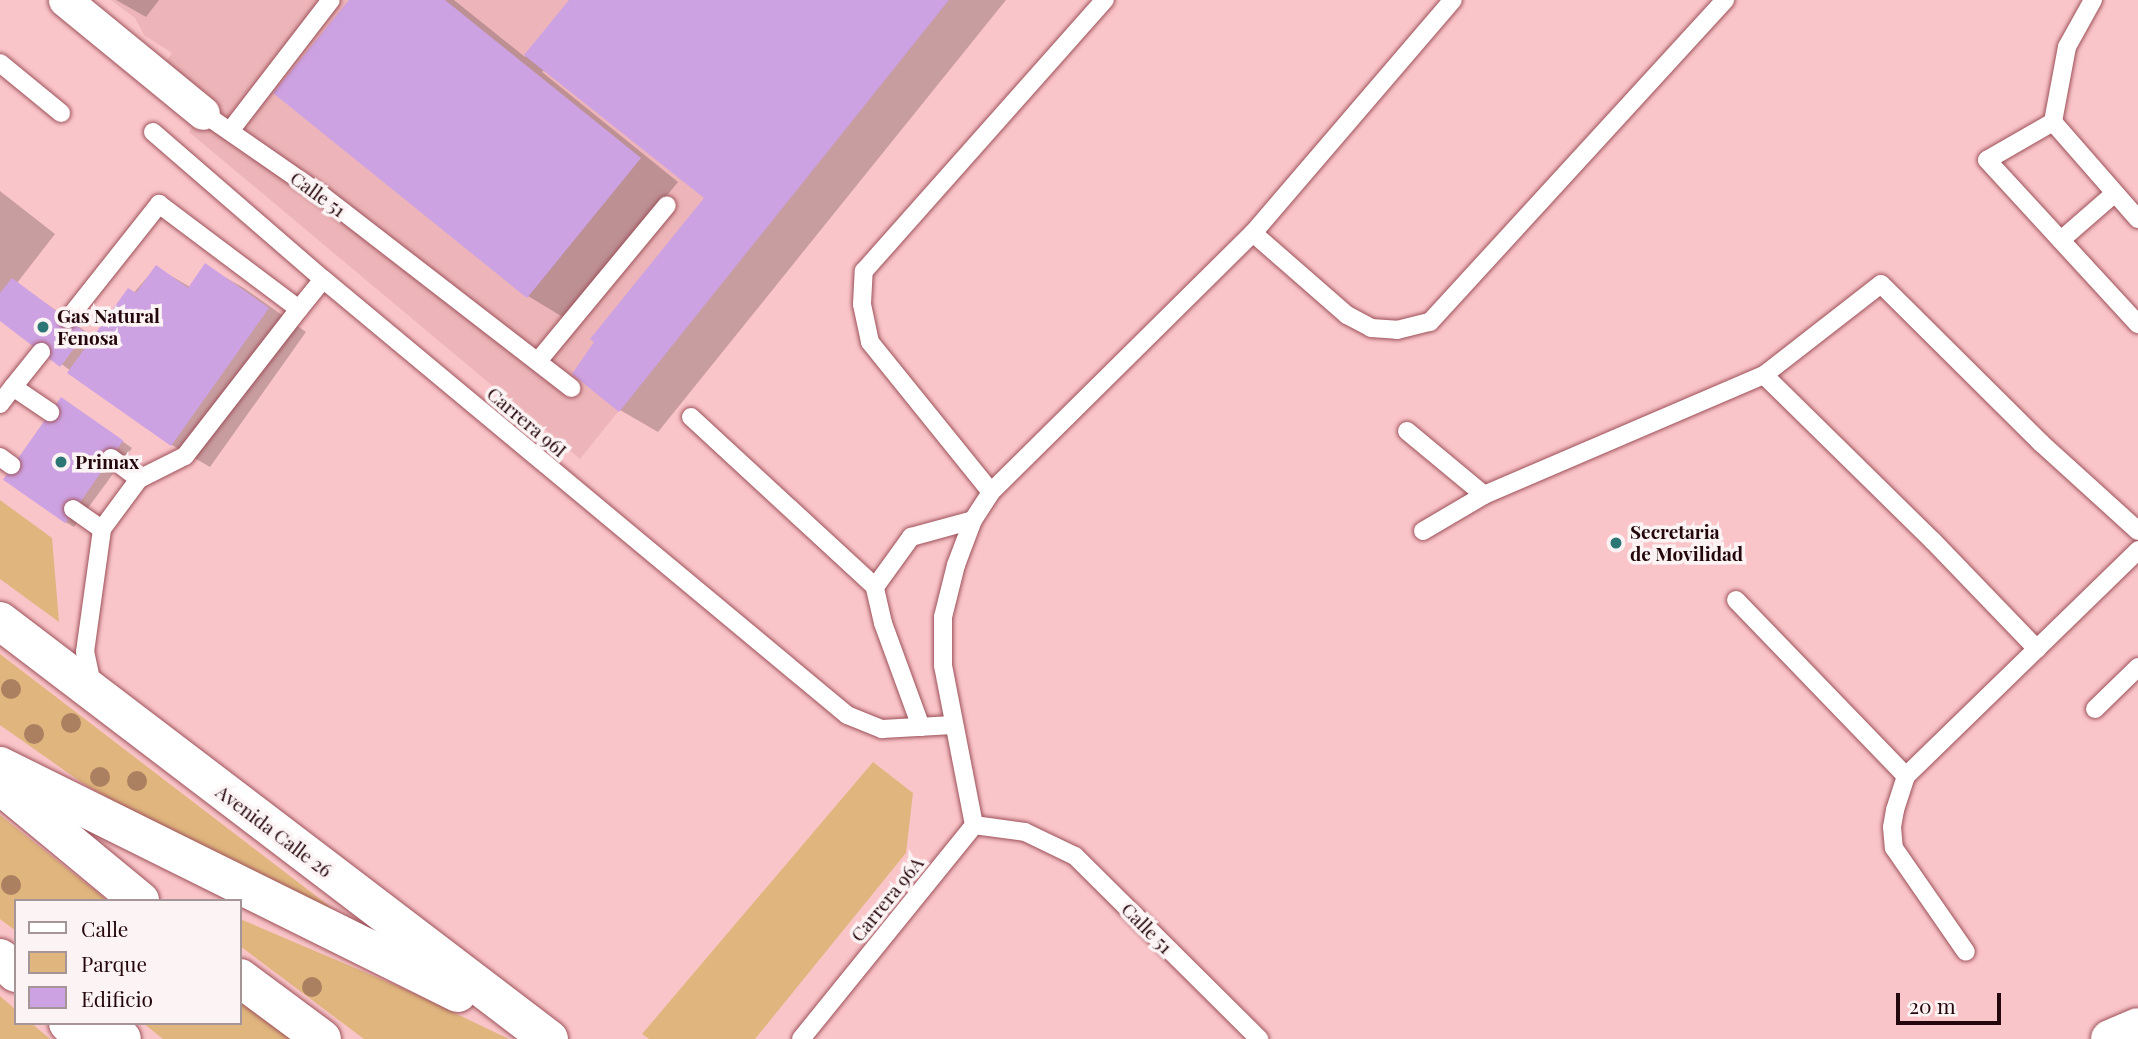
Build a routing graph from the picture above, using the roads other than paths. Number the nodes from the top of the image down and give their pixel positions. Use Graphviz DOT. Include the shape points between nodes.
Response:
graph roads {
  1 [pos="65,0"];
  2 [pos="331,0"];
  3 [pos="1105,0"];
  4 [pos="1453,0"];
  5 [pos="1725,0"];
  6 [pos="2093,0"];
  7 [pos="0,63"];
  8 [pos="61,113"];
  9 [pos="217,122"];
  10 [pos="2053,122"];
  11 [pos="153,132"];
  12 [pos="2114,194"];
  13 [pos="667,205"];
  14 [pos="2138,219"];
  15 [pos="1253,233"];
  16 [pos="2061,240"];
  17 [pos="323,279"];
  18 [pos="299,309"];
  19 [pos="68,319"];
  20 [pos="2138,324"];
  21 [pos="41,352"];
  22 [pos="538,361"];
  23 [pos="1764,375"];
  24 [pos="13,387"];
  25 [pos="571,388"];
  26 [pos="0,404"];
  27 [pos="50,412"];
  28 [pos="691,417"];
  29 [pos="1407,431"];
  30 [pos="111,458"];
  31 [pos="139,479"];
  32 [pos="991,492"];
  33 [pos="1484,495"];
  34 [pos="73,509"];
  35 [pos="973,520"];
  36 [pos="102,529"];
  37 [pos="1423,531"];
  38 [pos="2138,531"];
  39 [pos="2138,550"];
  40 [pos="876,587"];
  41 [pos="1736,600"];
  42 [pos="0,621"];
  43 [pos="2037,649"];
  44 [pos="2138,667"];
  45 [pos="95,694"];
  46 [pos="2095,709"];
  47 [pos="953,725"];
  48 [pos="921,727"];
  49 [pos="0,766"];
  50 [pos="1906,776"];
  51 [pos="0,785"];
  52 [pos="974,825"];
  53 [pos="138,899"];
  54 [pos="1966,952"];
  55 [pos="0,958"];
  56 [pos="14,971"];
  57 [pos="242,979"];
  58 [pos="70,1025"];
  59 [pos="104,1025"];
  60 [pos="2138,1027"];
  61 [pos="84,1039"];
  62 [pos="122,1039"];
  63 [pos="322,1039"];
  64 [pos="544,1039"];
  65 [pos="549,1039"];
  66 [pos="801,1039"];
  67 [pos="1259,1039"];
  68 [pos="2110,1039"];
  1 -- 9 [label="street, Calle 51"];
  2 -- 9 [label="lane"];
  3 -- 32 [label="lane" via="864,271 862,304 870,342"];
  4 -- 15 [label="lane"];
  5 -- 15 [label="lane" via="1430,322 1397,330 1371,328 1347,315"];
  6 -- 10 [label="lane" via="2067,47"];
  7 -- 8 [label="lane"];
  9 -- 22 [label="lane, Calle 51" via="323,196"];
  10 -- 12 [label="lane"];
  10 -- 16 [label="lane" via="1987,159"];
  11 -- 17 [label="lane, Carrera 96I"];
  12 -- 14 [label="lane"];
  12 -- 16 [label="lane"];
  13 -- 22 [label="lane"];
  15 -- 32 [label="lane"];
  16 -- 20 [label="lane"];
  17 -- 18 [label="lane"];
  17 -- 48 [label="lane, Carrera 96I" via="846,715 882,729"];
  18 -- 19 [label="lane" via="159,204"];
  18 -- 31 [label="lane" via="185,457"];
  21 -- 24 [label="lane"];
  22 -- 25 [label="lane, Calle 51"];
  23 -- 33 [label="lane"];
  23 -- 38 [label="lane" via="1881,284 2041,443"];
  23 -- 43 [label="lane"];
  24 -- 26 [label="lane"];
  24 -- 27 [label="lane"];
  28 -- 40 [label="lane"];
  29 -- 33 [label="lane"];
  30 -- 31 [label="lane"];
  31 -- 36 [label="lane"];
  32 -- 35 [label="lane"];
  33 -- 37 [label="lane"];
  34 -- 36 [label="lane"];
  35 -- 40 [label="lane" via="911,537"];
  35 -- 47 [label="lane" via="943,617 943,665"];
  36 -- 45 [label="lane" via="85,652"];
  39 -- 43 [label="lane"];
  40 -- 48 [label="lane" via="883,623"];
  41 -- 50 [label="lane"];
  42 -- 45 [label="main road, Avenida Calle 26"];
  43 -- 50 [label="lane"];
  44 -- 46 [label="lane"];
  45 -- 65 [label="main road, Avenida Calle 26"];
  47 -- 48 [label="lane"];
  47 -- 52 [label="lane"];
  49 -- 64 [label="main road" via="402,963"];
  50 -- 54 [label="lane" via="1892,827 1894,848"];
  51 -- 53 [label="main road"];
  52 -- 66 [label="lane, Carrera 96A"];
  52 -- 67 [label="lane, Calle 51" via="1025,832 1075,856"];
  55 -- 56 [label="main road"];
  57 -- 63 [label="main road"];
  58 -- 61 [label="main road"];
  59 -- 62 [label="main road"];
  60 -- 68 [label="main road"];
}
